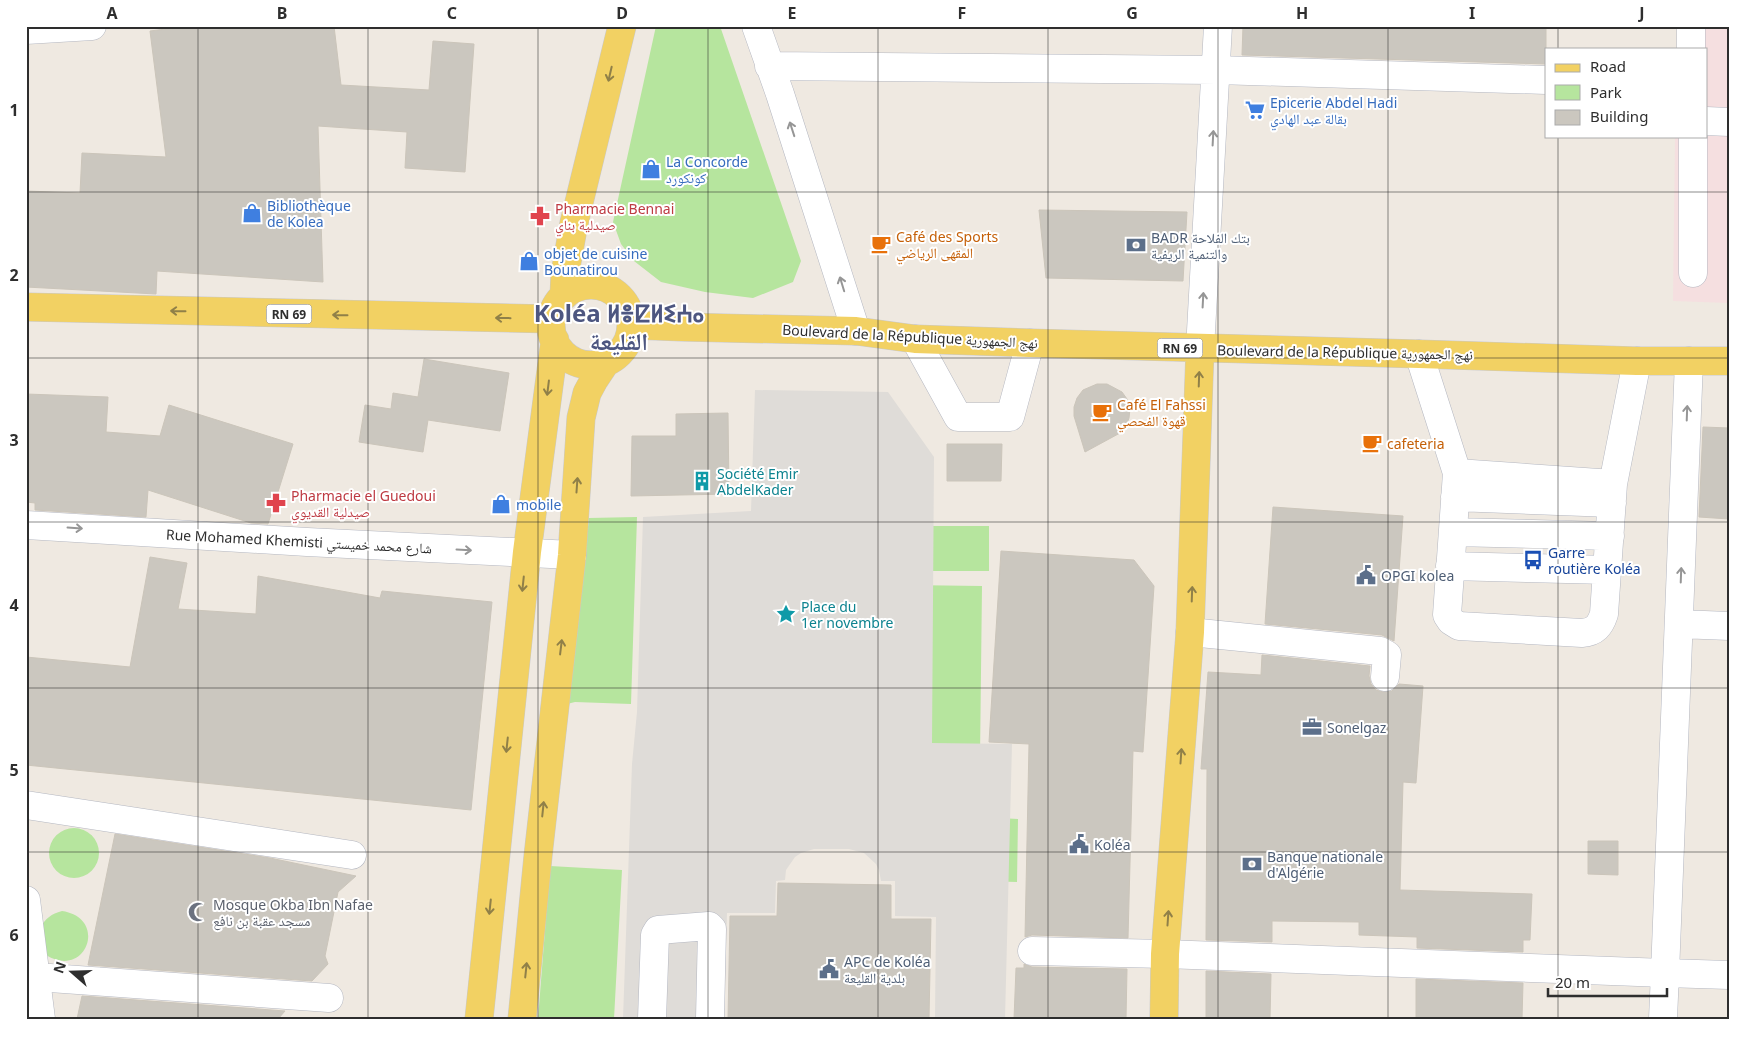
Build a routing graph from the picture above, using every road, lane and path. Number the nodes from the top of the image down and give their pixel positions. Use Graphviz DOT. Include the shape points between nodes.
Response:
graph roads {
  1 [pos="92,26"];
  2 [pos="622,26"];
  3 [pos="756,26"];
  4 [pos="1218,26"];
  5 [pos="1691,26"];
  6 [pos="26,30"];
  7 [pos="1691,48"];
  8 [pos="769,66"];
  9 [pos="1216,70"];
  10 [pos="1545,80"];
  11 [pos="1708,121"];
  12 [pos="1729,122"];
  13 [pos="1693,138"];
  14 [pos="1693,273"];
  15 [pos="564,296"];
  16 [pos="26,306"];
  17 [pos="631,325"];
  18 [pos="553,329"];
  19 [pos="856,330"];
  20 [pos="914,339"];
  21 [pos="1030,343"];
  22 [pos="1200,349"];
  23 [pos="1420,354"];
  24 [pos="1638,361"];
  25 [pos="1689,361"];
  26 [pos="606,362"];
  27 [pos="1729,362"];
  28 [pos="1456,485"];
  29 [pos="1612,494"];
  30 [pos="26,525"];
  31 [pos="1453,532"];
  32 [pos="1610,536"];
  33 [pos="527,552"];
  34 [pos="572,555"];
  35 [pos="1450,566"];
  36 [pos="1608,570"];
  37 [pos="1679,624"];
  38 [pos="1729,626"];
  39 [pos="1190,632"];
  40 [pos="1385,677"];
  41 [pos="26,804"];
  42 [pos="352,855"];
  43 [pos="26,900"];
  44 [pos="1032,950"];
  45 [pos="1165,954"];
  46 [pos="1665,973"];
  47 [pos="1729,975"];
  48 [pos="36,976"];
  49 [pos="330,998"];
  50 [pos="41,1019"];
  51 [pos="479,1019"];
  52 [pos="522,1019"];
  53 [pos="652,1019"];
  54 [pos="710,1019"];
  55 [pos="1164,1019"];
  56 [pos="1663,1019"];
  1 -- 6 [label="street"];
  2 -- 15 [label="main road, one-way" via="574,223"];
  3 -- 8 [label="street"];
  4 -- 9 [label="street"];
  5 -- 7 [label="street"];
  8 -- 9 [label="street"];
  19 -- 8 [label="street, one-way"];
  9 -- 10 [label="street"];
  22 -- 9 [label="street, one-way"];
  11 -- 12 [label="street"];
  13 -- 14 [label="street"];
  15 -- 17 [label="main road" via="589,285 607,288 615,292 627,307"];
  15 -- 18 [label="main road" via="557,303"];
  18 -- 16 [label="main road, RN 69, one-way"];
  17 -- 19 [label="main road, Boulevard de la République نهج الجمهورية / RN 69"];
  17 -- 26 [label="main road" via="622,351"];
  18 -- 26 [label="main road" via="558,348 571,360 588,365"];
  18 -- 33 [label="main road, one-way"];
  19 -- 20 [label="main road, Boulevard de la République نهج الجمهورية / RN 69"];
  20 -- 21 [label="main road, Boulevard de la République نهج الجمهورية / RN 69"];
  20 -- 21 [label="street" via="958,417 1010,417"];
  21 -- 22 [label="main road, Boulevard de la République نهج الجمهورية / RN 69"];
  22 -- 23 [label="main road, Boulevard de la République نهج الجمهورية / RN 69"];
  39 -- 22 [label="main road, one-way"];
  23 -- 24 [label="main road, Boulevard de la République نهج الجمهورية / RN 69"];
  23 -- 28 [label="street"];
  24 -- 25 [label="main road, Boulevard de la République نهج الجمهورية / RN 69"];
  24 -- 29 [label="street"];
  25 -- 27 [label="main road, Boulevard de la République نهج الجمهورية / RN 69"];
  37 -- 25 [label="street, one-way"];
  34 -- 26 [label="main road, one-way" via="584,400"];
  28 -- 29 [label="street"];
  28 -- 31 [label="street"];
  29 -- 32 [label="street"];
  30 -- 33 [label="street, Rue Mohamed Khemisti شارع محمد خميستي, one-way"];
  31 -- 32 [label="street"];
  31 -- 35 [label="street"];
  32 -- 36 [label="street"];
  33 -- 34 [label="street, Rue Mohamed Khemisti شارع محمد خميستي"];
  33 -- 51 [label="main road, one-way"];
  52 -- 34 [label="main road, one-way"];
  35 -- 36 [label="street"];
  35 -- 36 [label="street" via="1446,610 1451,621 1459,626 1582,634 1590,633 1601,624"];
  37 -- 38 [label="street"];
  37 -- 46 [label="street"];
  39 -- 40 [label="street" via="1380,651 1387,655"];
  45 -- 39 [label="main road, one-way"];
  41 -- 42 [label="street"];
  43 -- 48 [label="street"];
  44 -- 45 [label="street"];
  45 -- 46 [label="street"];
  45 -- 55 [label="main road"];
  46 -- 47 [label="street"];
  46 -- 56 [label="street"];
  48 -- 49 [label="street"];
  48 -- 50 [label="street"];
  53 -- 54 [label="street" via="654,935 658,930 709,926 712,929"];
}
